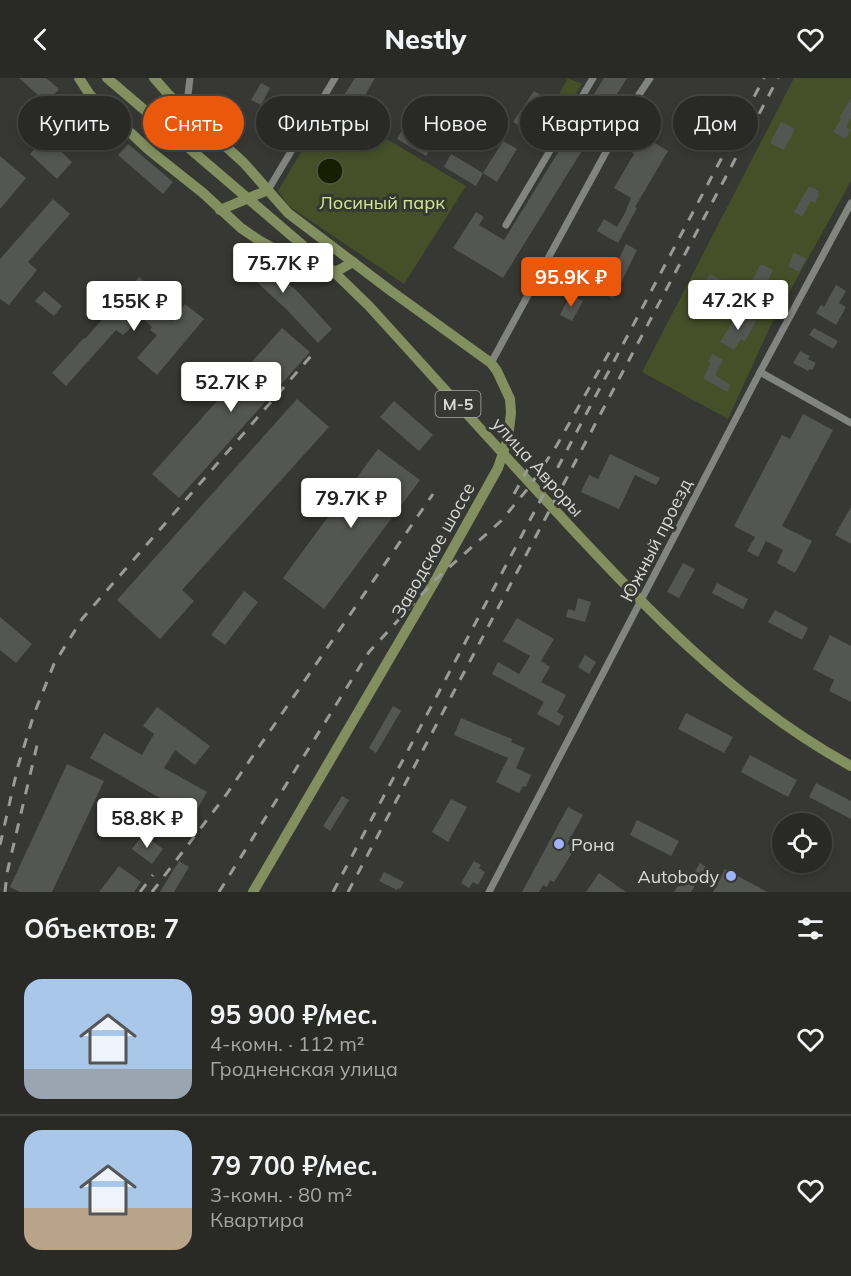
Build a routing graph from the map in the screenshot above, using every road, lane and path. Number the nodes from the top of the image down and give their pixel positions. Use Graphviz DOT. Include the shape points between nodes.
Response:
graph roads {
  1 [pos="79,78"];
  2 [pos="93,78"];
  3 [pos="154,78"];
  4 [pos="162,78"];
  5 [pos="190,78"];
  6 [pos="335,78"];
  7 [pos="593,78"];
  8 [pos="650,78"];
  9 [pos="110,79"];
  10 [pos="90,95"];
  11 [pos="169,95"];
  12 [pos="188,96"];
  13 [pos="230,150"];
  14 [pos="268,190"];
  15 [pos="850,205"];
  16 [pos="220,210"];
  17 [pos="506,225"];
  18 [pos="353,262"];
  19 [pos="491,363"];
  20 [pos="760,372"];
  21 [pos="851,423"];
  22 [pos="851,766"];
  23 [pos="253,892"];
  24 [pos="489,892"];
  1 -- 10 [label="main road"];
  2 -- 10 [label="main road" via="87,86"];
  3 -- 11 [label="main road, Заводское шоссе"];
  4 -- 11 [label="main road, Заводское шоссе"];
  5 -- 12 [label="street"];
  6 -- 14 [label="street"];
  7 -- 17 [label="street"];
  8 -- 19 [label="street"];
  9 -- 22 [label="main road, улица Авроры / М-5" via="369,306 624,586 684,642 740,692"];
  10 -- 16 [label="main road"];
  13 -- 14 [label="main road, Заводское шоссе"];
  14 -- 16 [label="main road"];
  14 -- 18 [label="main road, Заводское шоссе" via="295,218"];
  15 -- 20 [label="street, Южный проезд"];
  16 -- 18 [label="main road" via="260,241 321,275"];
  18 -- 19 [label="main road, Заводское шоссе"];
  19 -- 23 [label="main road, Заводское шоссе" via="510,399 511,413 498,468"];
  20 -- 21 [label="street"];
  20 -- 24 [label="street, Южный проезд"];
}
